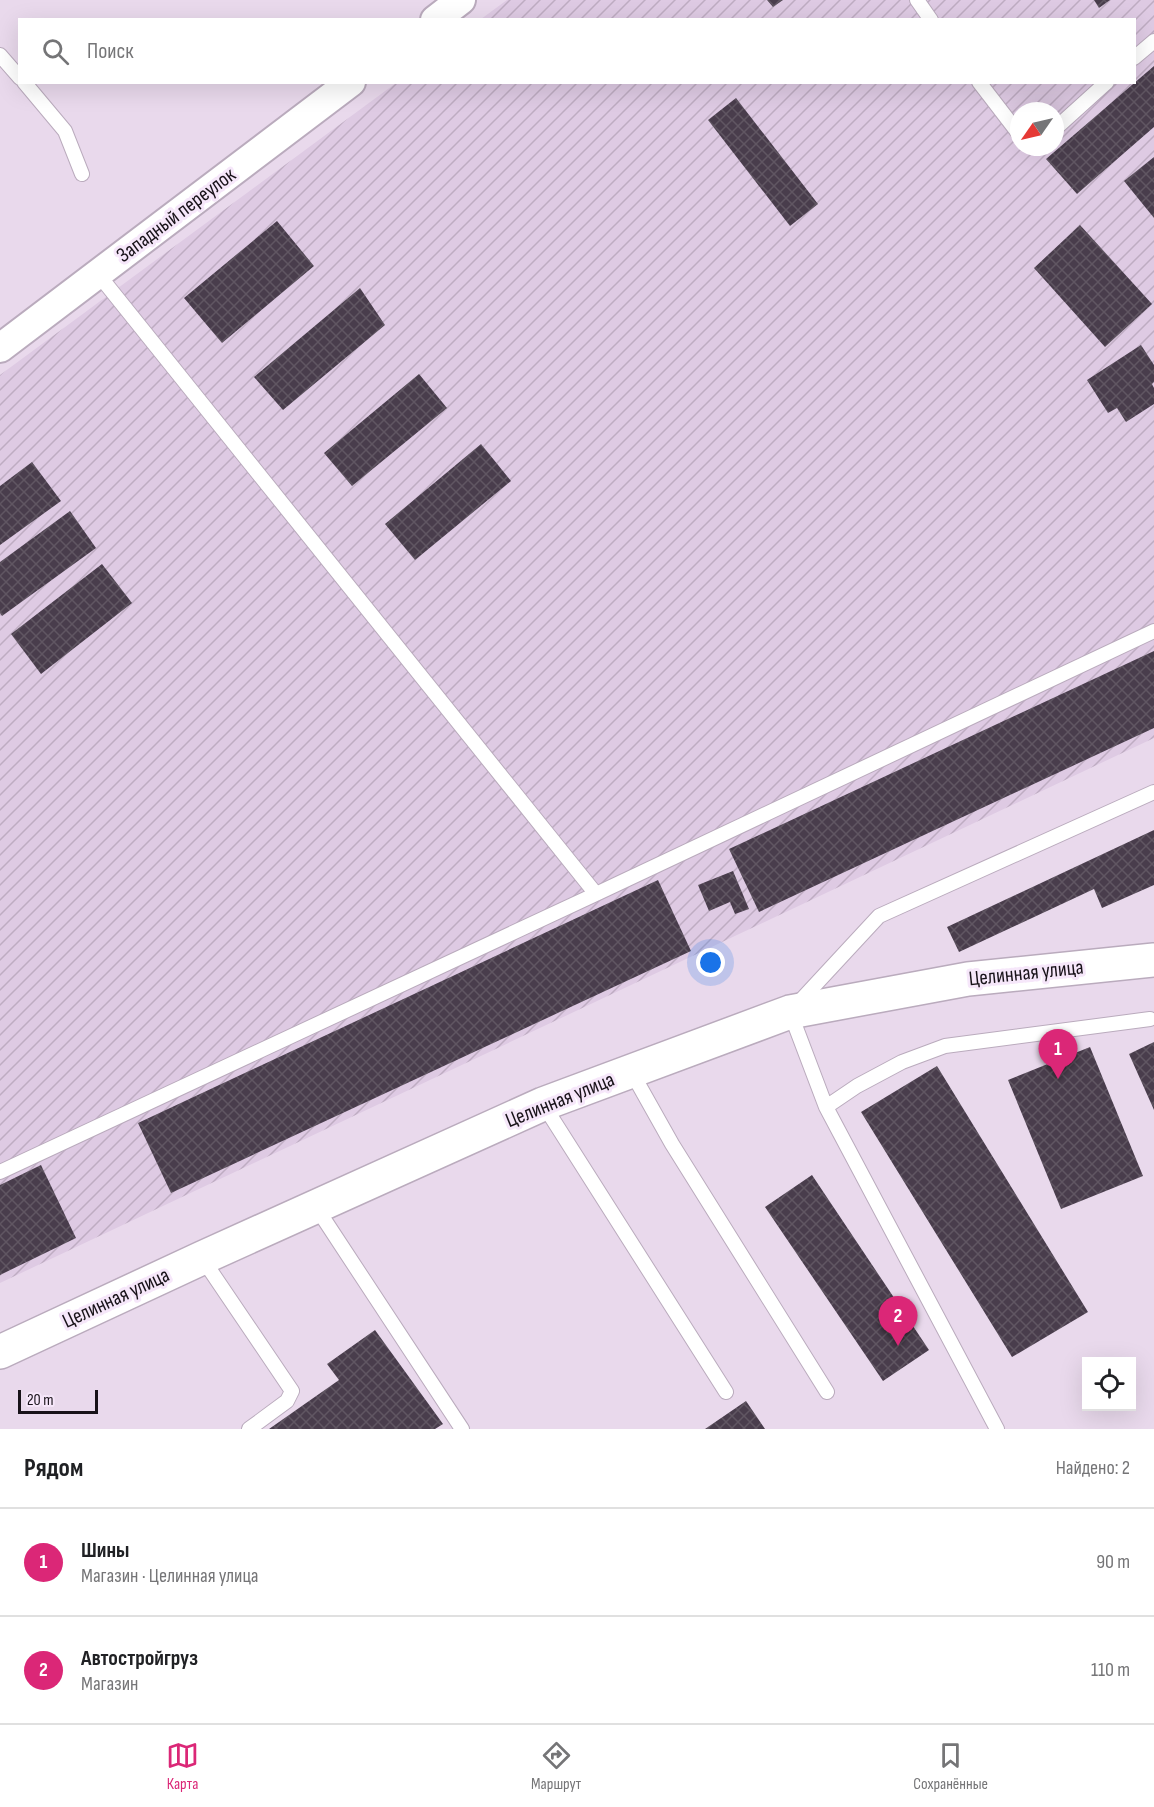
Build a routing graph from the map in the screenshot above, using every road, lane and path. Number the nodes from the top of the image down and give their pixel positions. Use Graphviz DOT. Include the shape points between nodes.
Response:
graph roads {
  1 [pos="460,0"];
  2 [pos="917,0"];
  3 [pos="438,18"];
  4 [pos="930,18"];
  5 [pos="1154,41"];
  6 [pos="0,55"];
  7 [pos="1136,56"];
  8 [pos="18,76"];
  9 [pos="26,84"];
  10 [pos="348,84"];
  11 [pos="981,84"];
  12 [pos="1105,84"];
  13 [pos="1064,121"];
  14 [pos="1010,122"];
  15 [pos="82,174"];
  16 [pos="98,274"];
  17 [pos="0,348"];
  18 [pos="1154,631"];
  19 [pos="1154,792"];
  20 [pos="596,894"];
  21 [pos="1154,960"];
  22 [pos="790,1012"];
  23 [pos="1150,1019"];
  24 [pos="631,1071"];
  25 [pos="543,1104"];
  26 [pos="826,1107"];
  27 [pos="0,1172"];
  28 [pos="316,1207"];
  29 [pos="202,1258"];
  30 [pos="0,1352"];
  31 [pos="726,1392"];
  32 [pos="827,1392"];
  33 [pos="249,1429"];
  34 [pos="462,1429"];
  35 [pos="997,1429"];
  1 -- 3 [label="street"];
  2 -- 4 [label="lane"];
  5 -- 7 [label="lane"];
  6 -- 8 [label="lane"];
  9 -- 15 [label="lane" via="65,131"];
  10 -- 16 [label="street, Западный переулок"];
  11 -- 14 [label="lane"];
  12 -- 13 [label="lane"];
  16 -- 17 [label="street, Западный переулок"];
  16 -- 20 [label="lane"];
  18 -- 20 [label="lane"];
  19 -- 22 [label="lane" via="879,916"];
  20 -- 27 [label="lane"];
  21 -- 22 [label="main road, Целинная улица" via="968,979"];
  22 -- 24 [label="main road, Целинная улица"];
  22 -- 26 [label="lane"];
  23 -- 26 [label="lane" via="945,1046 903,1062"];
  24 -- 25 [label="main road, Целинная улица"];
  24 -- 32 [label="lane" via="672,1144"];
  25 -- 28 [label="main road, Целинная улица"];
  25 -- 31 [label="lane"];
  26 -- 35 [label="lane"];
  28 -- 29 [label="main road, Целинная улица"];
  28 -- 34 [label="lane"];
  29 -- 30 [label="main road, Целинная улица"];
  29 -- 33 [label="lane" via="292,1391 287,1401"];
}
